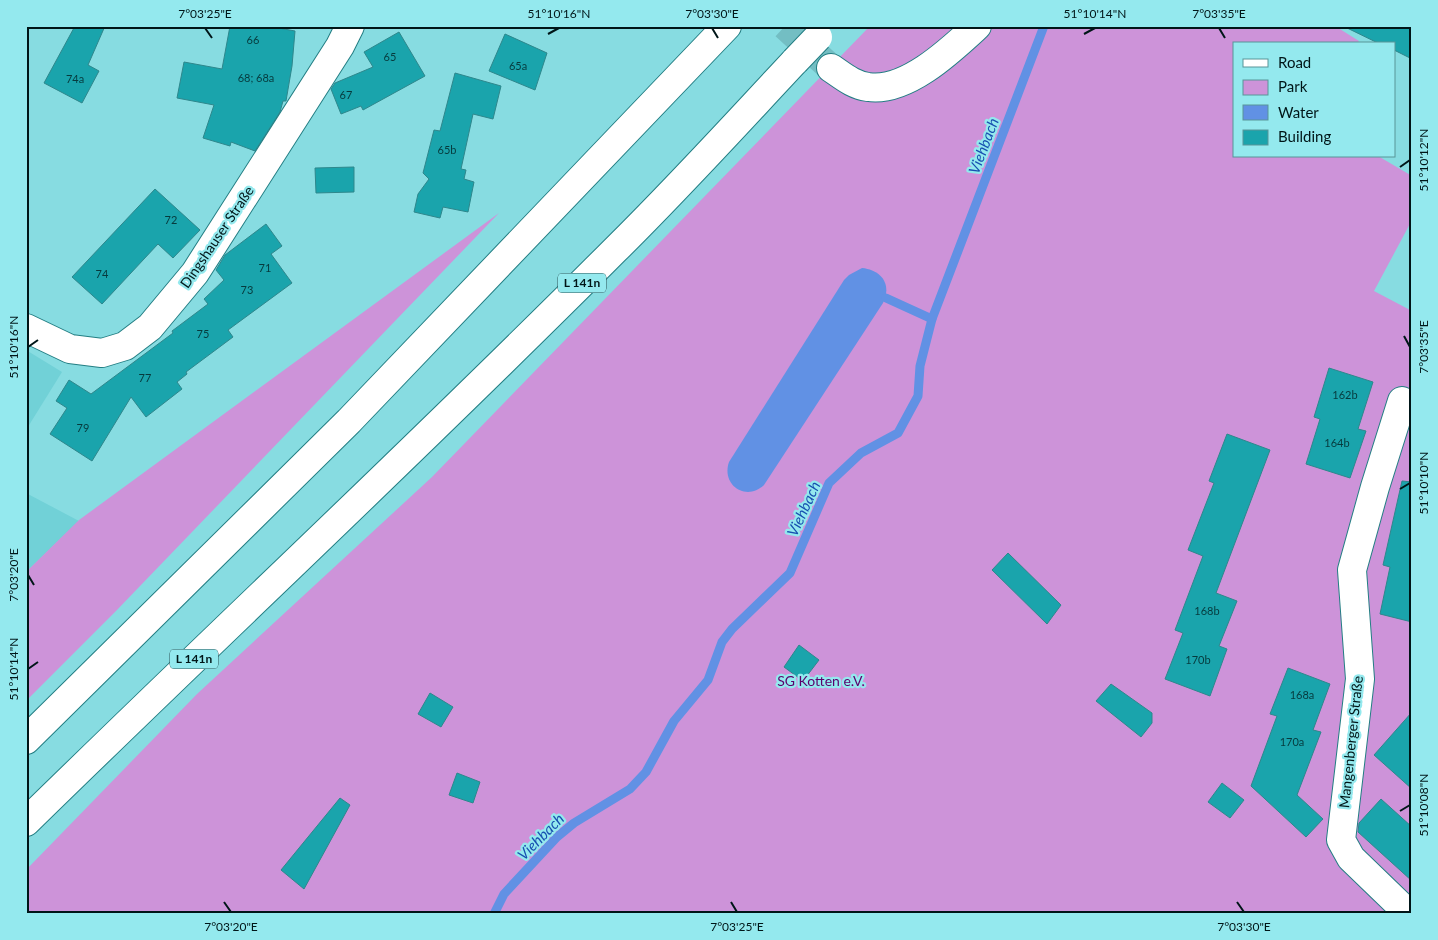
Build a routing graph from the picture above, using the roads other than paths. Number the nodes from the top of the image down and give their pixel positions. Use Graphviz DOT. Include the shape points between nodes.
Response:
graph roads {
  1 [pos="350,26"];
  2 [pos="727,26"];
  3 [pos="977,26"];
  4 [pos="824,30"];
  5 [pos="831,68"];
  6 [pos="26,328"];
  7 [pos="1402,401"];
  8 [pos="26,740"];
  9 [pos="26,822"];
  10 [pos="1409,914"];
  1 -- 6 [label="main road, Dingshauser Straße" via="195,273 150,328 126,346 102,353 70,349"];
  2 -- 8 [label="main road" via="349,421"];
  3 -- 5 [label="main road" via="936,60 899,84 868,87 849,81"];
  4 -- 9 [label="main road, L 141n, bridge" via="603,262"];
  7 -- 10 [label="main road, Mangenberger Straße" via="1352,570 1360,679 1341,840 1351,858"];
}
